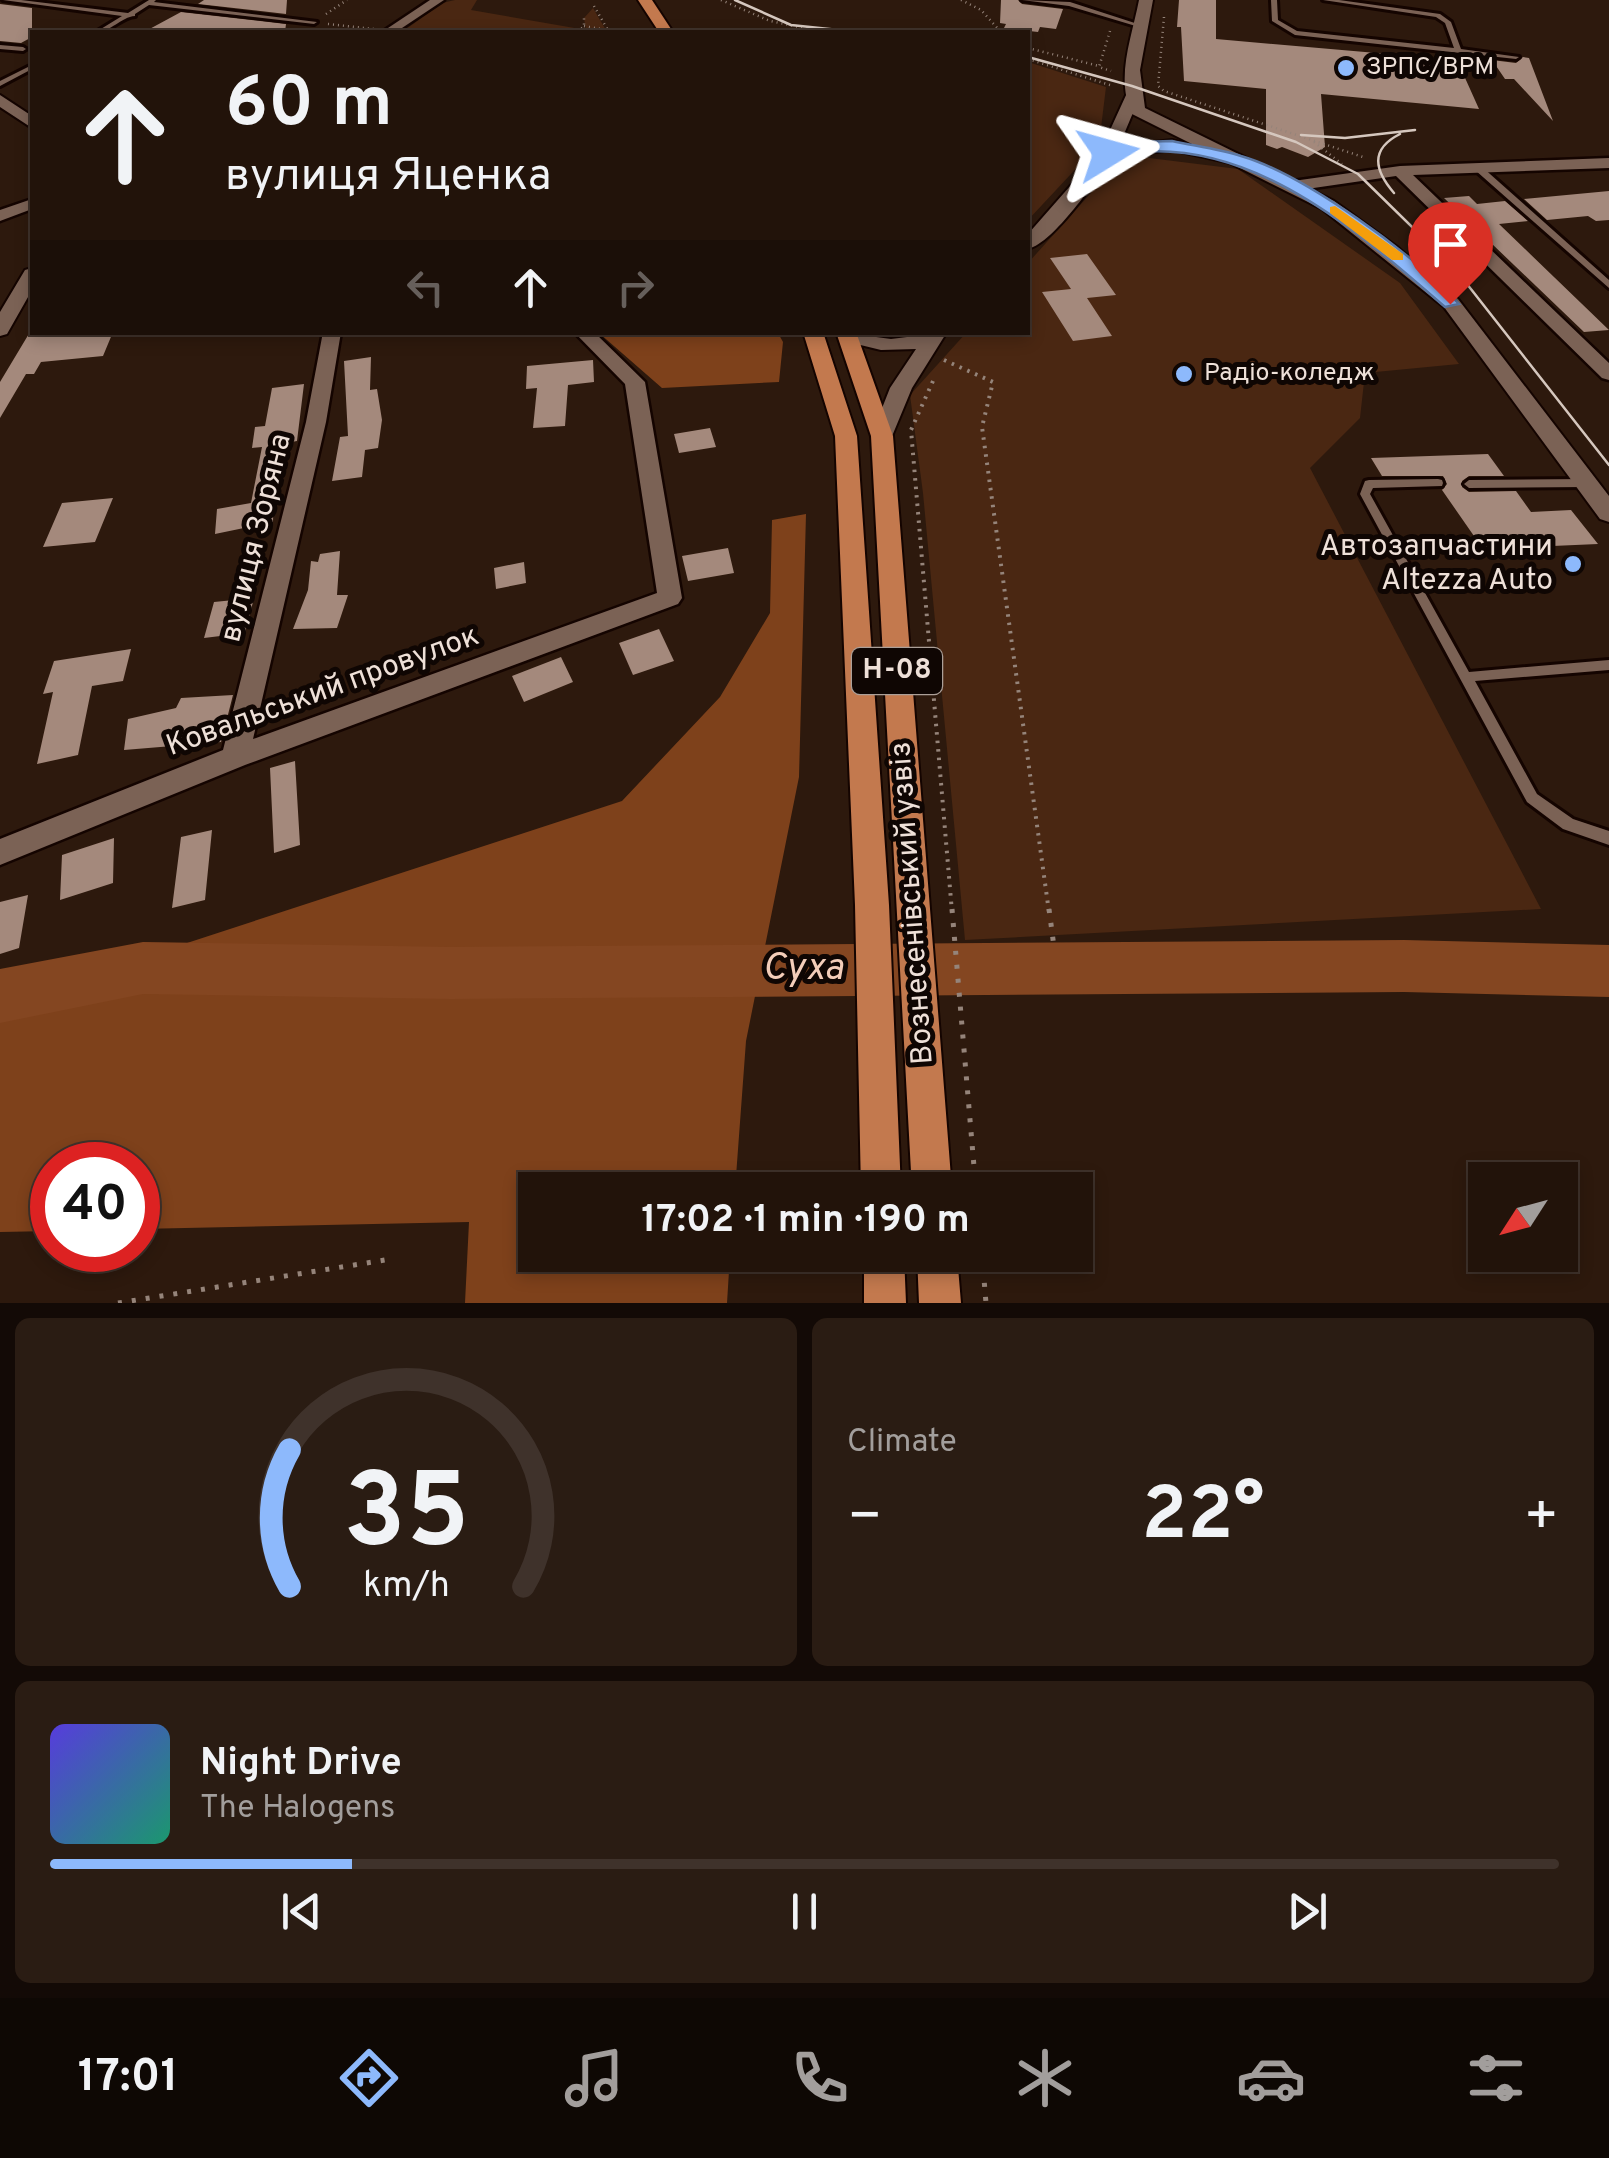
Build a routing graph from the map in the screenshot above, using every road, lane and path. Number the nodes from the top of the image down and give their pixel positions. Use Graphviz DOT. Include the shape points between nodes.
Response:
graph roads {
  1 [pos="6,0"];
  2 [pos="347,0"];
  3 [pos="438,0"];
  4 [pos="646,0"];
  5 [pos="721,0"];
  6 [pos="961,0"];
  7 [pos="1023,0"];
  8 [pos="1146,0"];
  9 [pos="1274,0"];
  10 [pos="1326,0"];
  11 [pos="151,1"];
  12 [pos="594,6"];
  13 [pos="1018,12"];
  14 [pos="134,15"];
  15 [pos="584,17"];
  16 [pos="1164,17"];
  17 [pos="314,22"];
  18 [pos="584,26"];
  19 [pos="1142,26"];
  20 [pos="103,30"];
  21 [pos="373,30"];
  22 [pos="391,30"];
  23 [pos="580,30"];
  24 [pos="603,30"];
  25 [pos="607,30"];
  26 [pos="665,30"];
  27 [pos="804,30"];
  28 [pos="999,30"];
  29 [pos="0,46"];
  30 [pos="23,49"];
  31 [pos="1030,49"];
  32 [pos="1458,51"];
  33 [pos="1516,57"];
  34 [pos="1030,61"];
  35 [pos="1099,66"];
  36 [pos="30,68"];
  37 [pos="0,84"];
  38 [pos="1131,88"];
  39 [pos="0,100"];
  40 [pos="30,122"];
  41 [pos="1108,153"];
  42 [pos="1240,160"];
  43 [pos="1609,163"];
  44 [pos="1478,168"];
  45 [pos="1400,171"];
  46 [pos="1293,186"];
  47 [pos="30,205"];
  48 [pos="0,216"];
  49 [pos="1030,242"];
  50 [pos="30,278"];
  51 [pos="1609,285"];
  52 [pos="0,330"];
  53 [pos="331,335"];
  54 [pos="586,335"];
  55 [pos="814,335"];
  56 [pos="846,335"];
  57 [pos="850,335"];
  58 [pos="934,335"];
  59 [pos="935,335"];
  60 [pos="943,360"];
  61 [pos="1609,374"];
  62 [pos="911,430"];
  63 [pos="882,436"];
  64 [pos="1586,483"];
  65 [pos="1438,484"];
  66 [pos="1469,484"];
  67 [pos="1609,513"];
  68 [pos="1609,665"];
  69 [pos="1468,677"];
  70 [pos="235,757"];
  71 [pos="1609,838"];
  72 [pos="0,852"];
  73 [pos="1054,947"];
  74 [pos="880,1172"];
  75 [pos="931,1172"];
  76 [pos="974,1172"];
  77 [pos="385,1260"];
  78 [pos="884,1272"];
  79 [pos="937,1272"];
  80 [pos="983,1272"];
  81 [pos="118,1303"];
  82 [pos="885,1303"];
  83 [pos="940,1303"];
  84 [pos="986,1303"];
  1 -- 14 [label="lane"];
  2 -- 17 [label="path"];
  3 -- 22 [label="street"];
  4 -- 26 [label="main road"];
  5 -- 27 [label="path" via="754,18"];
  6 -- 28 [label="path"];
  7 -- 13 [label="lane"];
  7 -- 19 [label="lane" via="1070,4"];
  8 -- 19 [label="main road"];
  9 -- 32 [label="lane" via="1276,21 1295,34"];
  10 -- 32 [label="lane" via="1438,15 1448,22"];
  11 -- 14 [label="lane"];
  11 -- 17 [label="lane"];
  12 -- 25 [label="path"];
  14 -- 20 [label="lane"];
  15 -- 18 [label="path"];
  16 -- 45 [label="path" via="1158,86 1164,91"];
  17 -- 21 [label="path"];
  18 -- 23 [label="path"];
  18 -- 24 [label="path"];
  19 -- 38 [label="main road"];
  29 -- 30 [label="lane"];
  31 -- 35 [label="path"];
  32 -- 33 [label="lane"];
  34 -- 38 [label="path"];
  36 -- 37 [label="lane"];
  38 -- 41 [label="main road"];
  38 -- 42 [label="main road" via="1138,110"];
  39 -- 40 [label="main road"];
  41 -- 42 [label="main road" via="1172,145"];
  41 -- 49 [label="main road"];
  42 -- 46 [label="main road"];
  43 -- 44 [label="street"];
  44 -- 45 [label="street"];
  44 -- 51 [label="lane"];
  45 -- 46 [label="street"];
  45 -- 61 [label="street"];
  46 -- 64 [label="main road" via="1358,226 1450,304"];
  47 -- 48 [label="street"];
  50 -- 52 [label="main road"];
  53 -- 70 [label="street, вулиця Зоряна"];
  54 -- 70 [label="street, Ковальський провулок" via="635,382 670,598"];
  55 -- 74 [label="main road, Вознесенівський узвіз / Н-08" via="846,436"];
  56 -- 63 [label="main road, Н-08"];
  57 -- 58 [label="main road" via="898,346"];
  59 -- 63 [label="main road" via="901,388"];
  60 -- 73 [label="path" via="993,382 982,427"];
  62 -- 76 [label="path"];
  63 -- 75 [label="main road, Вознесенівський узвіз / Н-08"];
  64 -- 66 [label="lane"];
  64 -- 67 [label="main road"];
  65 -- 69 [label="lane" via="1369,484 1365,494"];
  68 -- 69 [label="lane"];
  69 -- 71 [label="lane" via="1532,798 1568,824"];
  70 -- 72 [label="street, Ковальський провулок"];
  77 -- 81 [label="path"];
  78 -- 82 [label="main road"];
  79 -- 83 [label="main road"];
  80 -- 84 [label="path"];
}
